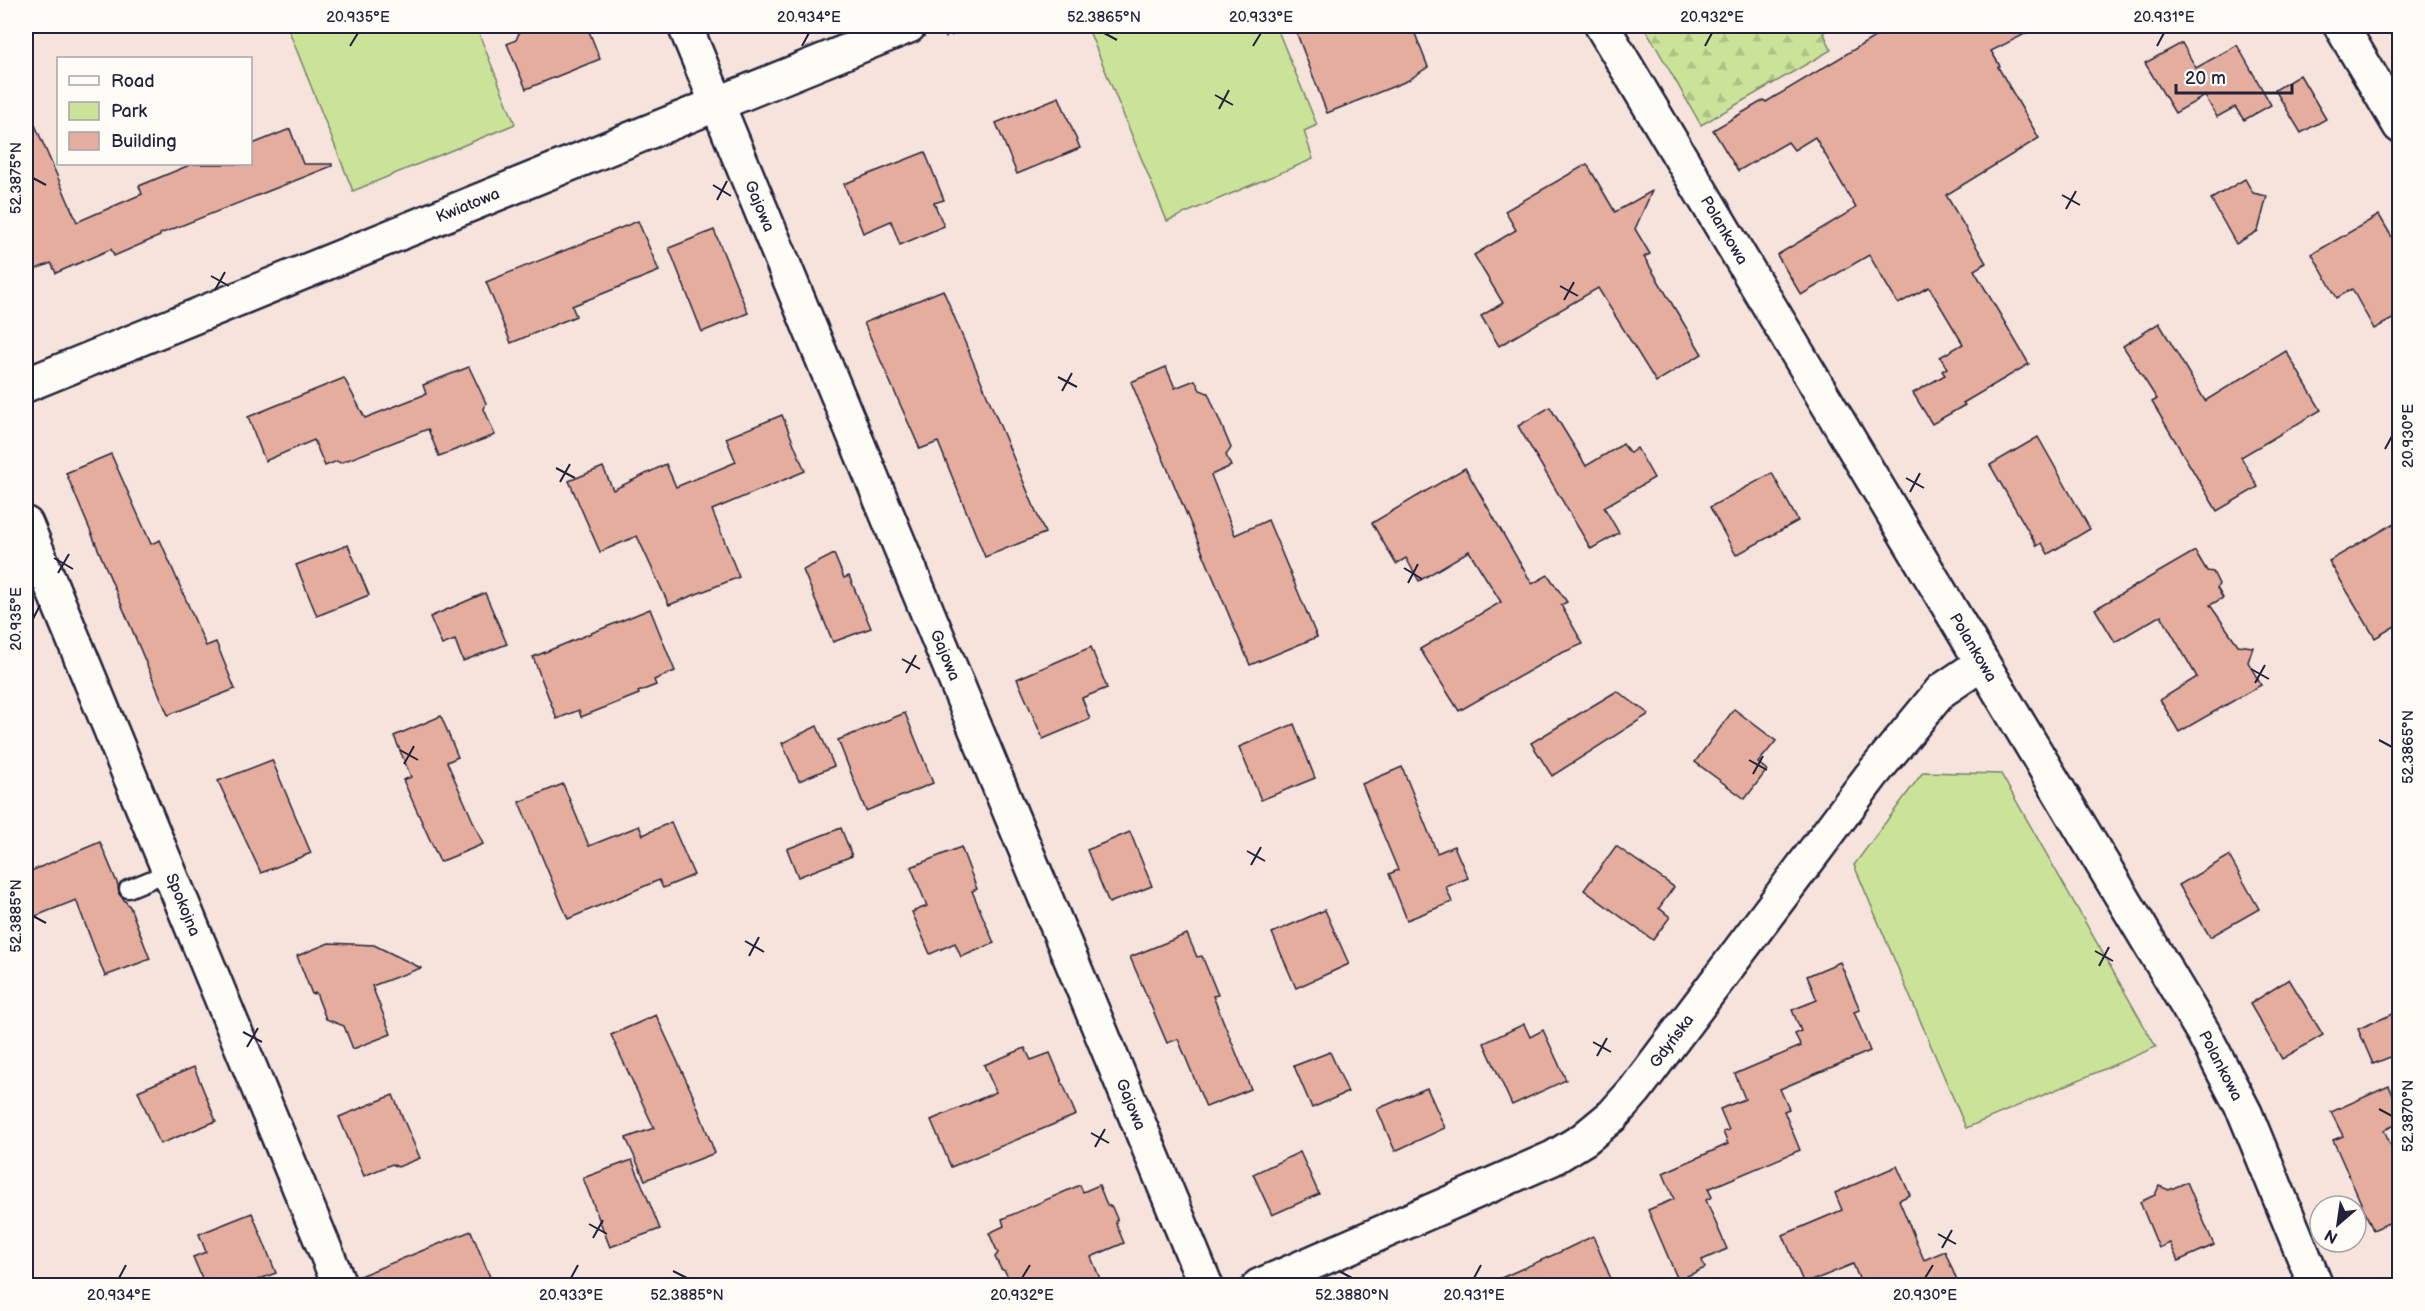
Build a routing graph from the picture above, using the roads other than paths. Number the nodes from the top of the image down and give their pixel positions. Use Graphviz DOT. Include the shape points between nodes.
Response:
graph roads {
  1 [pos="685,26"];
  2 [pos="909,26"];
  3 [pos="1602,26"];
  4 [pos="2341,26"];
  5 [pos="717,104"];
  6 [pos="2400,126"];
  7 [pos="26,385"];
  8 [pos="26,524"];
  9 [pos="1981,664"];
  10 [pos="169,872"];
  11 [pos="128,889"];
  12 [pos="340,1286"];
  13 [pos="1206,1286"];
  14 [pos="1258,1286"];
  15 [pos="2316,1286"];
  1 -- 5 [label="street, Gajowa"];
  2 -- 5 [label="street, Kwiatowa"];
  3 -- 9 [label="street, Polankowa"];
  4 -- 6 [label="street"];
  5 -- 7 [label="street, Kwiatowa"];
  5 -- 13 [label="street, Gajowa"];
  8 -- 10 [label="street, Spokojna"];
  9 -- 14 [label="street, Gdyńska" via="1941,691 1871,776 1677,1037 1606,1121 1553,1158"];
  9 -- 15 [label="street, Polankowa" via="2204,1034 2245,1113"];
  10 -- 11 [label="lane"];
  10 -- 12 [label="street, Spokojna"];
}
